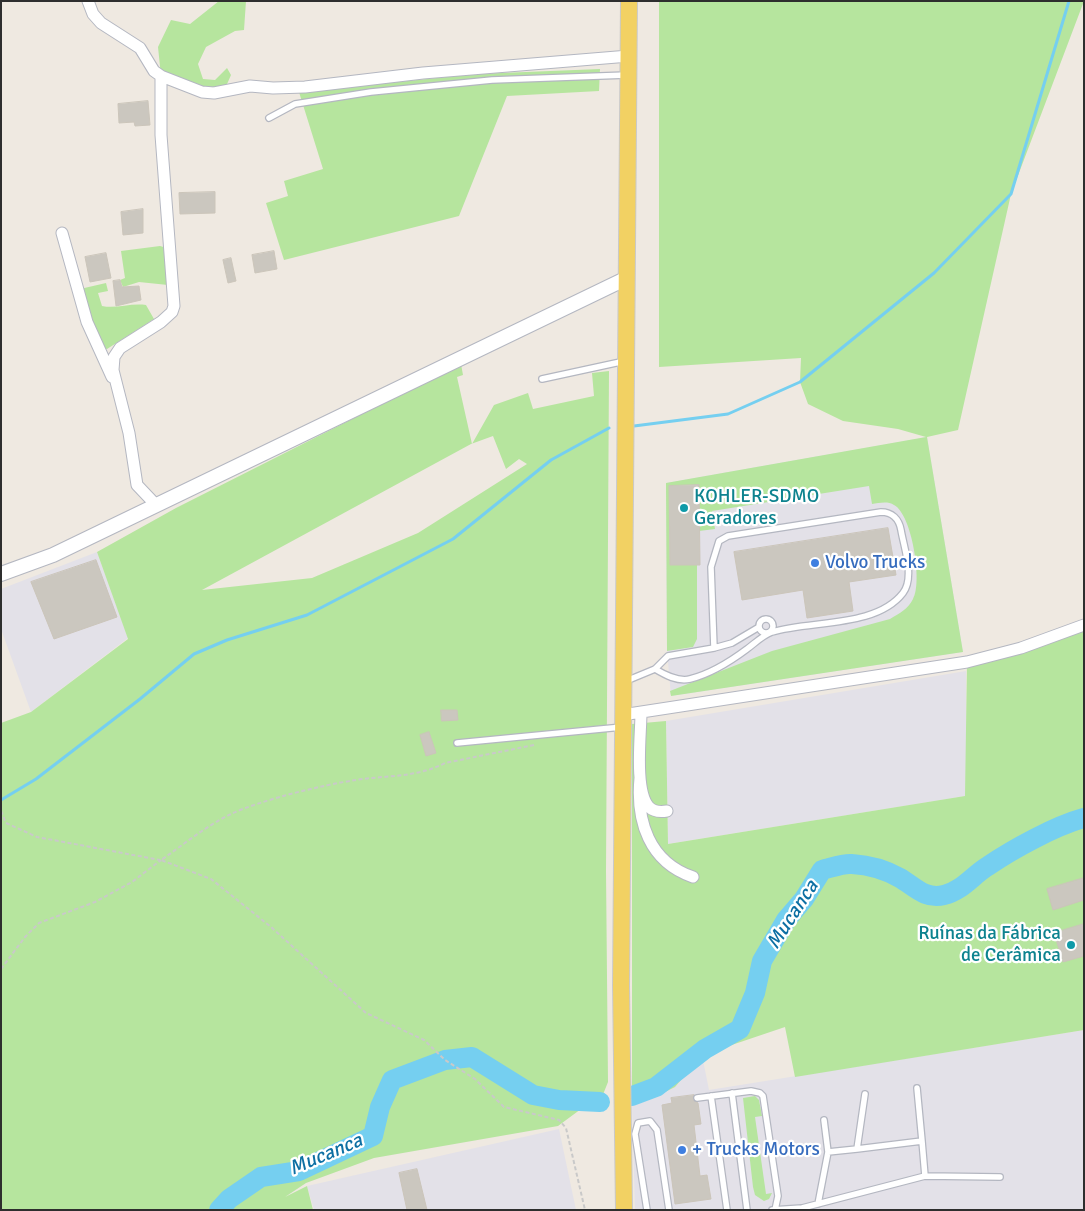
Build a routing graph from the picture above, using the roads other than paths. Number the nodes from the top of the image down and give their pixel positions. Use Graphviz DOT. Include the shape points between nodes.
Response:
graph roads {
  1 [pos="88,1"];
  2 [pos="629,1"];
  3 [pos="629,56"];
  4 [pos="629,74"];
  5 [pos="161,76"];
  6 [pos="269,118"];
  7 [pos="62,233"];
  8 [pos="625,279"];
  9 [pos="625,361"];
  10 [pos="542,379"];
  11 [pos="116,386"];
  12 [pos="156,505"];
  13 [pos="1,574"];
  14 [pos="1084,625"];
  15 [pos="759,627"];
  16 [pos="770,632"];
  17 [pos="714,648"];
  18 [pos="655,669"];
  19 [pos="623,682"];
  20 [pos="641,712"];
  21 [pos="622,721"];
  22 [pos="457,743"];
  23 [pos="640,778"];
  24 [pos="667,811"];
  25 [pos="693,877"];
  26 [pos="917,1088"];
  27 [pos="732,1093"];
  28 [pos="864,1094"];
  29 [pos="712,1096"];
  30 [pos="697,1098"];
  31 [pos="824,1120"];
  32 [pos="922,1141"];
  33 [pos="857,1149"];
  34 [pos="828,1152"];
  35 [pos="925,1176"];
  36 [pos="1000,1177"];
  37 [pos="818,1204"];
  38 [pos="624,1210"];
  39 [pos="646,1210"];
  40 [pos="669,1210"];
  41 [pos="726,1210"];
  42 [pos="747,1210"];
  43 [pos="774,1210"];
  1 -- 5 [label="street" via="101,23 140,48 154,71"];
  2 -- 3 [label="main road"];
  3 -- 4 [label="main road"];
  3 -- 5 [label="street" via="423,73 305,87 250,86 214,93 202,92"];
  4 -- 6 [label="lane" via="492,80 371,92 295,104"];
  4 -- 8 [label="main road"];
  5 -- 11 [label="street" via="161,135 174,306 161,322 120,348 113,364"];
  7 -- 11 [label="street" via="87,322"];
  8 -- 9 [label="main road"];
  8 -- 12 [label="street"];
  9 -- 10 [label="lane"];
  9 -- 19 [label="main road"];
  11 -- 12 [label="street" via="129,433 137,485"];
  12 -- 13 [label="street" via="53,555"];
  14 -- 20 [label="street" via="1021,648 967,662"];
  15 -- 16 [label="lane" via="763,633"];
  15 -- 16 [label="lane" via="763,619 770,620 774,626"];
  15 -- 17 [label="lane"];
  16 -- 17 [label="lane" via="885,610 904,592 909,575 896,518 888,512 881,512 728,536 719,541 712,567"];
  16 -- 18 [label="lane" via="738,656 689,680 669,677"];
  17 -- 18 [label="lane" via="668,656"];
  18 -- 19 [label="lane"];
  19 -- 21 [label="main road"];
  20 -- 21 [label="street"];
  20 -- 23 [label="street"];
  21 -- 22 [label="lane"];
  21 -- 38 [label="main road"];
  23 -- 24 [label="street" via="642,795 649,807 659,812"];
  23 -- 25 [label="street" via="640,810 648,840 667,863"];
  26 -- 32 [label="lane"];
  27 -- 29 [label="lane"];
  27 -- 42 [label="lane"];
  27 -- 43 [label="lane" via="757,1091 763,1096 778,1196"];
  28 -- 33 [label="lane"];
  29 -- 30 [label="lane"];
  29 -- 41 [label="lane"];
  31 -- 34 [label="lane"];
  32 -- 33 [label="lane"];
  32 -- 35 [label="lane"];
  33 -- 34 [label="lane"];
  34 -- 37 [label="lane"];
  35 -- 36 [label="lane"];
  35 -- 37 [label="lane"];
  37 -- 43 [label="lane"];
  39 -- 40 [label="lane" via="635,1134 638,1123 650,1121 658,1130"];
}
